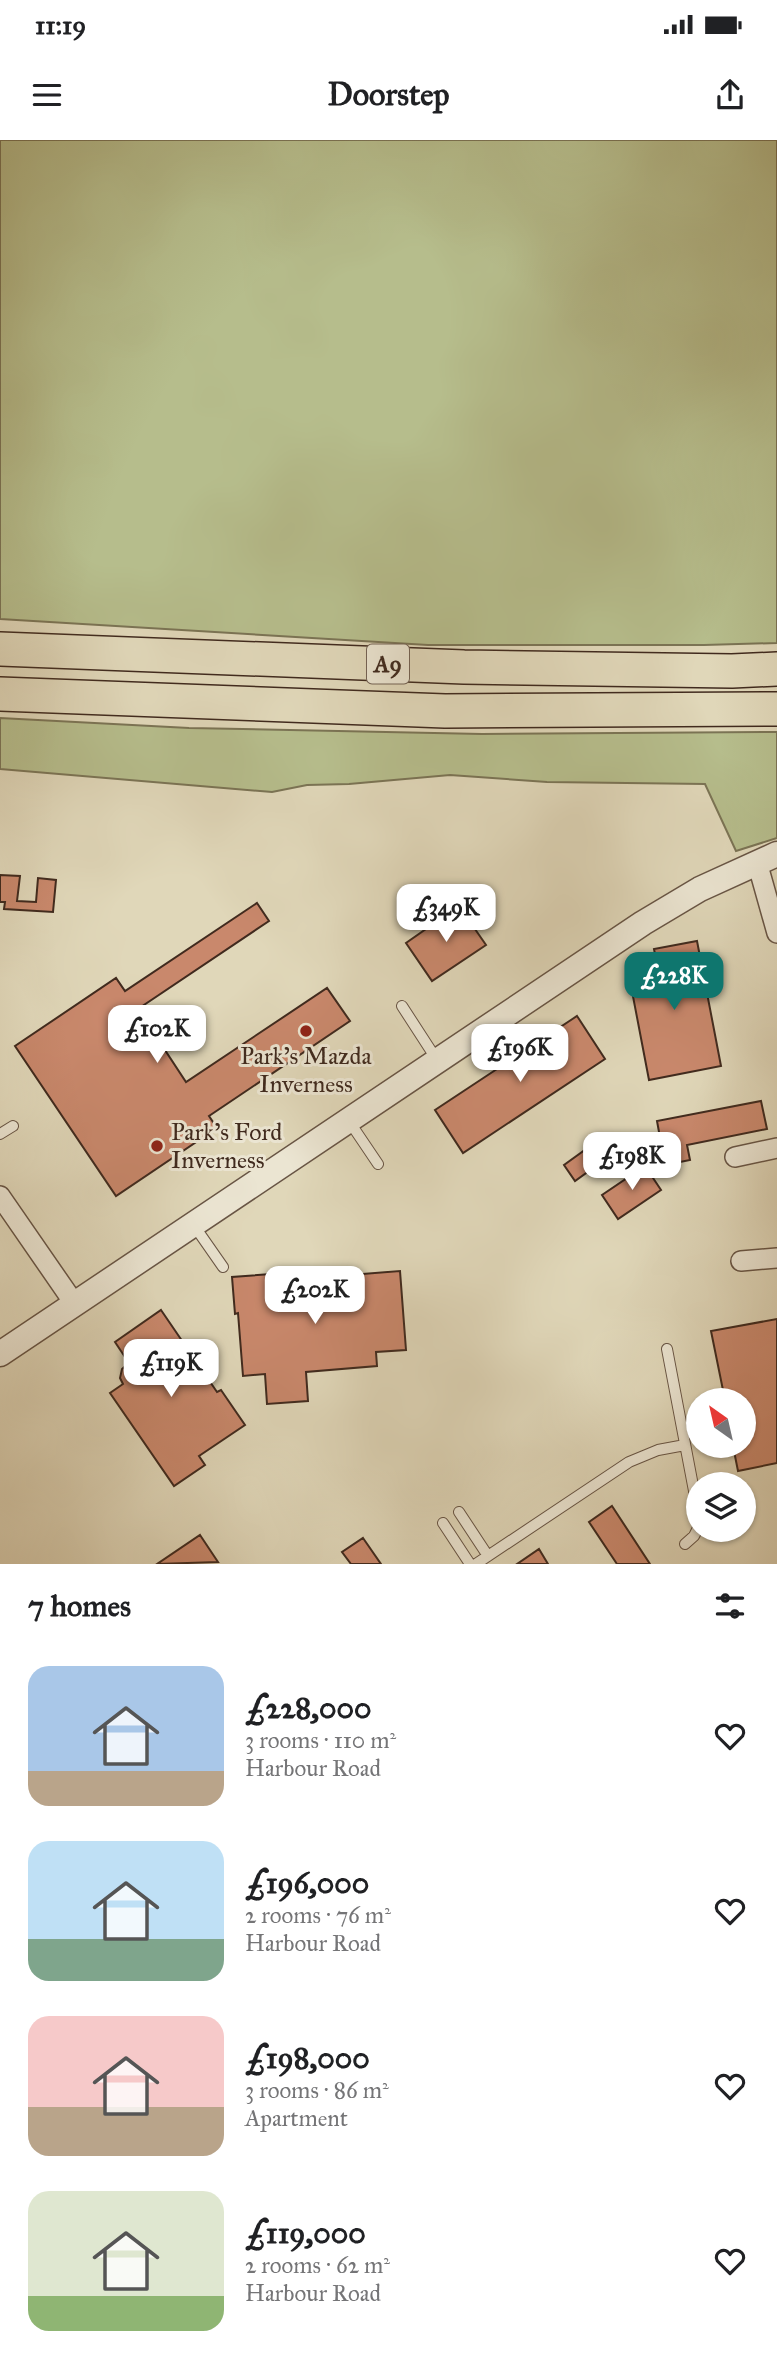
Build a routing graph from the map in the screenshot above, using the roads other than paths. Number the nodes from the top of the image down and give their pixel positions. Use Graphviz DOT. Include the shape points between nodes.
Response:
graph roads {
  1 [pos="0,649"];
  2 [pos="777,669"];
  3 [pos="0,694"];
  4 [pos="777,709"];
  5 [pos="767,858"];
  6 [pos="777,933"];
  7 [pos="402,1006"];
  8 [pos="438,1060"];
  9 [pos="348,1120"];
  10 [pos="13,1126"];
  11 [pos="0,1134"];
  12 [pos="777,1148"];
  13 [pos="735,1157"];
  14 [pos="378,1164"];
  15 [pos="0,1196"];
  16 [pos="193,1223"];
  17 [pos="777,1258"];
  18 [pos="741,1261"];
  19 [pos="223,1267"];
  20 [pos="74,1303"];
  21 [pos="667,1349"];
  22 [pos="0,1354"];
  23 [pos="685,1444"];
  24 [pos="690,1472"];
  25 [pos="459,1512"];
  26 [pos="443,1523"];
  27 [pos="687,1542"];
  28 [pos="685,1544"];
  29 [pos="488,1556"];
  30 [pos="470,1564"];
  31 [pos="476,1564"];
  1 -- 2 [label="highway, A9" via="464,667"];
  3 -- 4 [label="highway, A9" via="445,711"];
  5 -- 6 [label="street"];
  5 -- 8 [label="street" via="671,905"];
  7 -- 8 [label="lane"];
  8 -- 9 [label="street"];
  9 -- 14 [label="lane"];
  9 -- 16 [label="street"];
  10 -- 11 [label="lane"];
  12 -- 13 [label="street"];
  15 -- 20 [label="street"];
  16 -- 19 [label="lane"];
  16 -- 20 [label="street"];
  17 -- 18 [label="street"];
  20 -- 22 [label="street"];
  21 -- 23 [label="lane"];
  23 -- 24 [label="lane"];
  23 -- 29 [label="lane" via="629,1462"];
  25 -- 29 [label="lane"];
  26 -- 30 [label="lane"];
  27 -- 28 [label="lane"];
  29 -- 31 [label="lane"];
}
